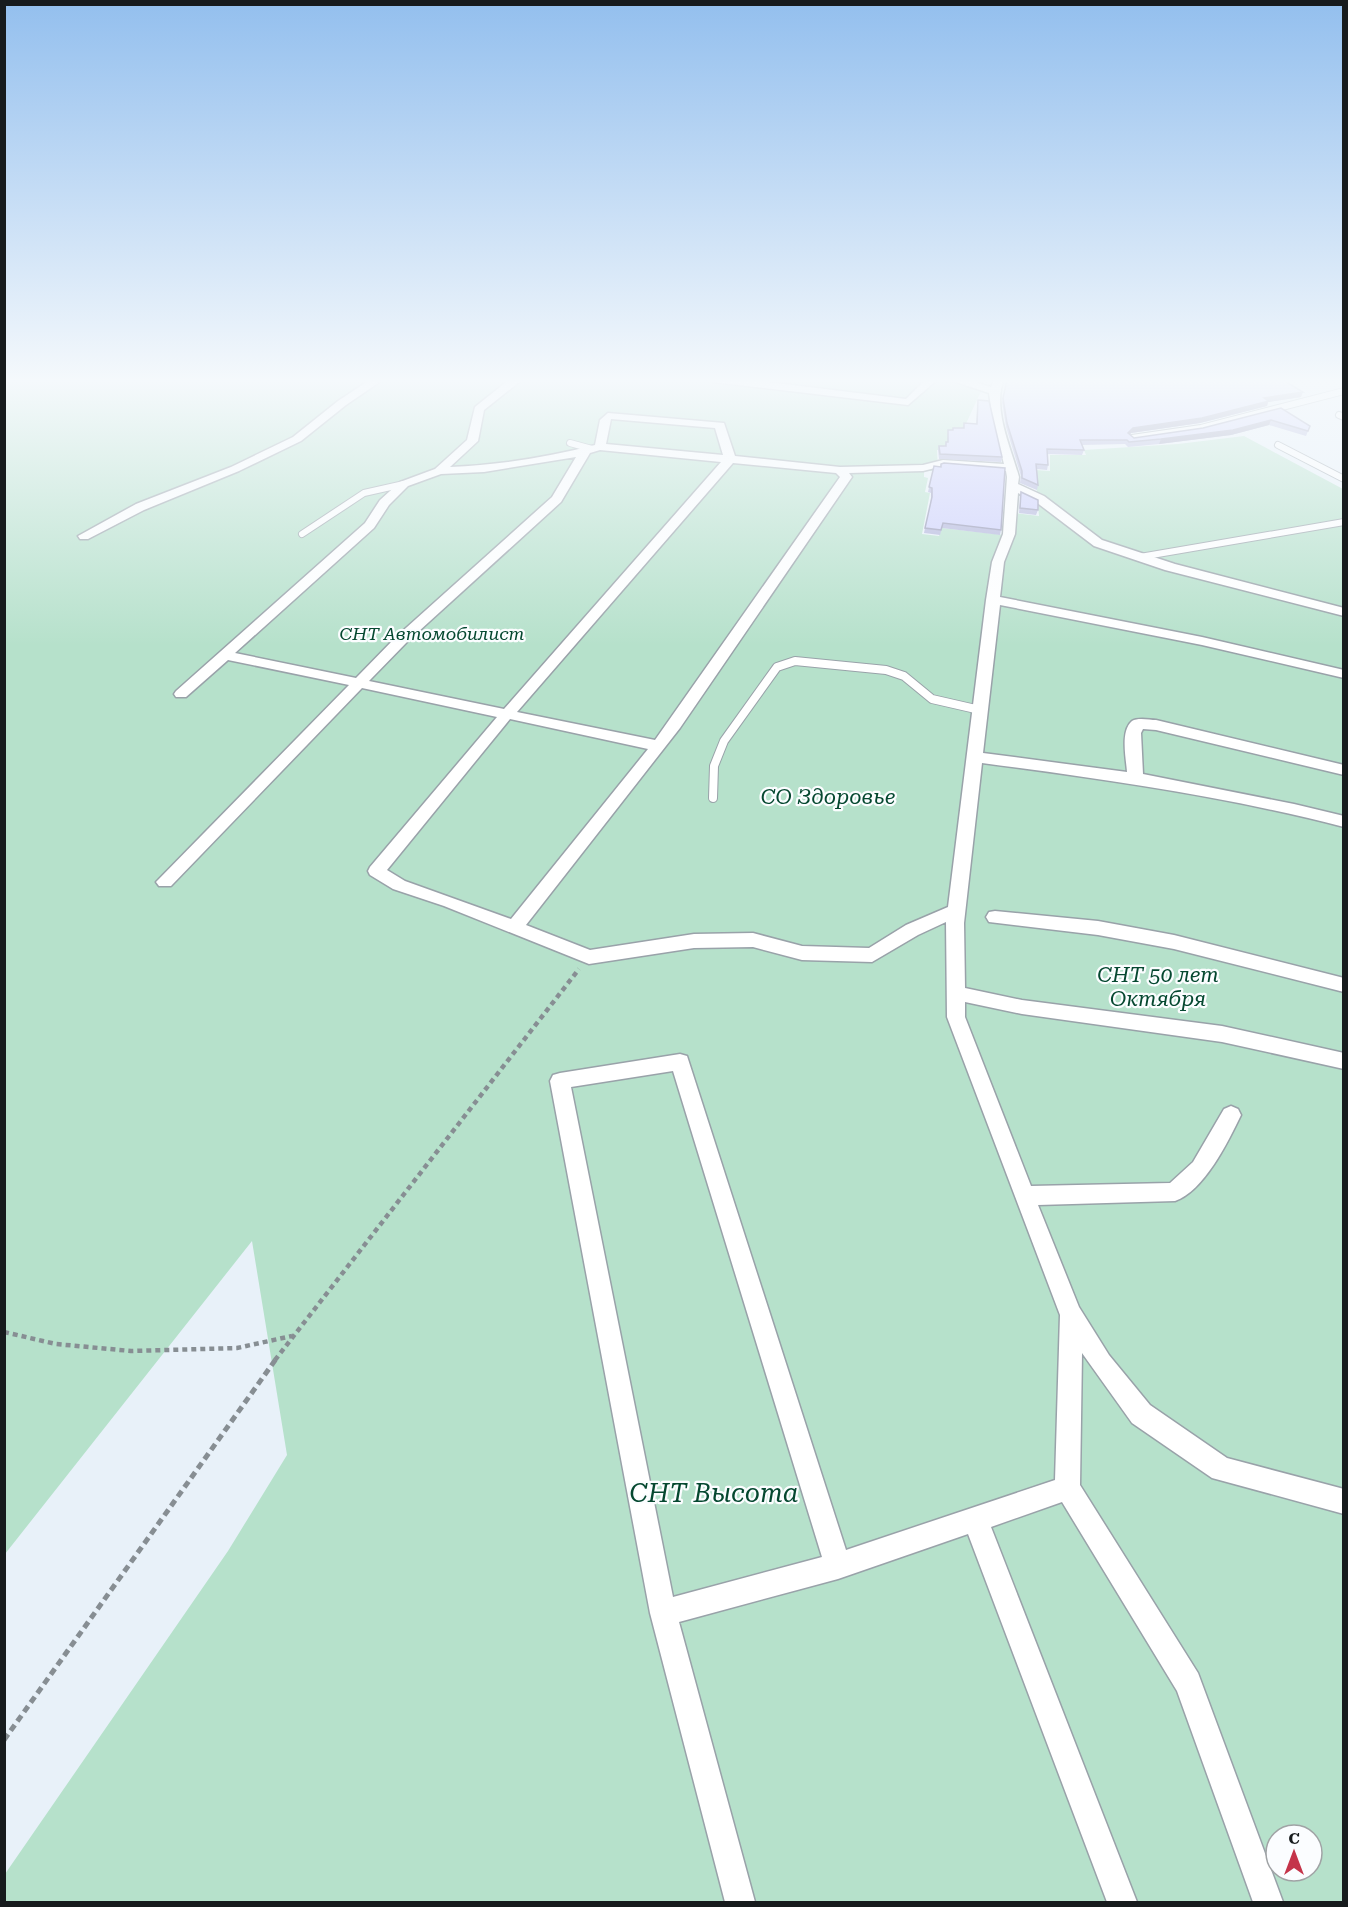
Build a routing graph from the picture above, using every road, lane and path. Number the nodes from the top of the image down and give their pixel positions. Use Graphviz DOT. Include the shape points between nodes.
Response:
graph roads {
  1 [pos="236,468"];
  2 [pos="442,468"];
  3 [pos="490,468"];
  4 [pos="579,468"];
  5 [pos="722,468"];
  6 [pos="820,468"];
  7 [pos="923,468"];
  8 [pos="972,468"];
  9 [pos="1009,468"];
  10 [pos="1323,468"];
  11 [pos="840,470"];
  12 [pos="439,471"];
  13 [pos="1011,476"];
  14 [pos="1344,479"];
  15 [pos="404,484"];
  16 [pos="1344,522"];
  17 [pos="302,534"];
  18 [pos="84,536"];
  19 [pos="1140,557"];
  20 [pos="993,600"];
  21 [pos="1344,612"];
  22 [pos="226,655"];
  23 [pos="1344,674"];
  24 [pos="360,682"];
  25 [pos="181,694"];
  26 [pos="981,710"];
  27 [pos="507,714"];
  28 [pos="659,746"];
  29 [pos="975,757"];
  30 [pos="1344,770"];
  31 [pos="1135,778"];
  32 [pos="714,798"];
  33 [pos="1344,822"];
  34 [pos="165,882"];
  35 [pos="957,910"];
  36 [pos="995,917"];
  37 [pos="514,928"];
  38 [pos="589,957"];
  39 [pos="1344,985"];
  40 [pos="956,993"];
  41 [pos="1344,1061"];
  42 [pos="1231,1115"];
  43 [pos="1024,1196"];
  44 [pos="1071,1315"];
  45 [pos="4,1332"];
  46 [pos="292,1335"];
  47 [pos="1067,1488"];
  48 [pos="1344,1502"];
  49 [pos="975,1519"];
  50 [pos="838,1566"];
  51 [pos="663,1613"];
  52 [pos="4,1740"];
  53 [pos="740,1902"];
  54 [pos="1122,1902"];
  55 [pos="1268,1902"];
  1 -- 18 [label="street" via="140,507"];
  2 -- 12 [label="street"];
  3 -- 12 [label="street"];
  4 -- 24 [label="street" via="557,499"];
  5 -- 27 [label="street"];
  6 -- 11 [label="street"];
  7 -- 11 [label="street"];
  8 -- 13 [label="street"];
  9 -- 13 [label="street"];
  10 -- 14 [label="lane"];
  11 -- 28 [label="street" via="846,477"];
  12 -- 15 [label="street"];
  13 -- 19 [label="street" via="1098,543"];
  13 -- 20 [label="street" via="1009,534 998,562"];
  15 -- 17 [label="lane" via="364,493"];
  15 -- 22 [label="street" via="384,503 370,525"];
  16 -- 19 [label="lane"];
  19 -- 21 [label="street"];
  20 -- 23 [label="street"];
  20 -- 26 [label="street"];
  22 -- 24 [label="street"];
  22 -- 25 [label="street"];
  24 -- 27 [label="street"];
  24 -- 34 [label="street"];
  26 -- 29 [label="street"];
  26 -- 32 [label="lane" via="932,699 904,676 886,670 795,661 777,667 734,725 714,766"];
  27 -- 28 [label="street"];
  27 -- 37 [label="street" via="376,871 399,885"];
  28 -- 37 [label="street"];
  29 -- 31 [label="street"];
  29 -- 35 [label="street"];
  30 -- 31 [label="street" via="1138,724 1133,732"];
  31 -- 33 [label="street"];
  35 -- 38 [label="street" via="912,930 872,955 802,953 753,940 693,941"];
  35 -- 40 [label="street"];
  36 -- 39 [label="street" via="1098,928 1174,942"];
  37 -- 38 [label="street"];
  38 -- 46 [label="path"];
  40 -- 41 [label="street" via="1022,1007 1222,1034"];
  40 -- 43 [label="street" via="956,1017"];
  42 -- 43 [label="street" via="1200,1168 1175,1192"];
  43 -- 44 [label="street"];
  44 -- 47 [label="street"];
  44 -- 48 [label="street" via="1101,1363 1141,1414 1221,1469"];
  45 -- 46 [label="path" via="56,1344 131,1351 237,1347"];
  46 -- 52 [label="path"];
  47 -- 49 [label="street"];
  47 -- 55 [label="street" via="1188,1683"];
  49 -- 50 [label="street"];
  49 -- 54 [label="street"];
  50 -- 51 [label="street"];
  50 -- 51 [label="street" via="680,1062 560,1081"];
  51 -- 53 [label="street"];
}
